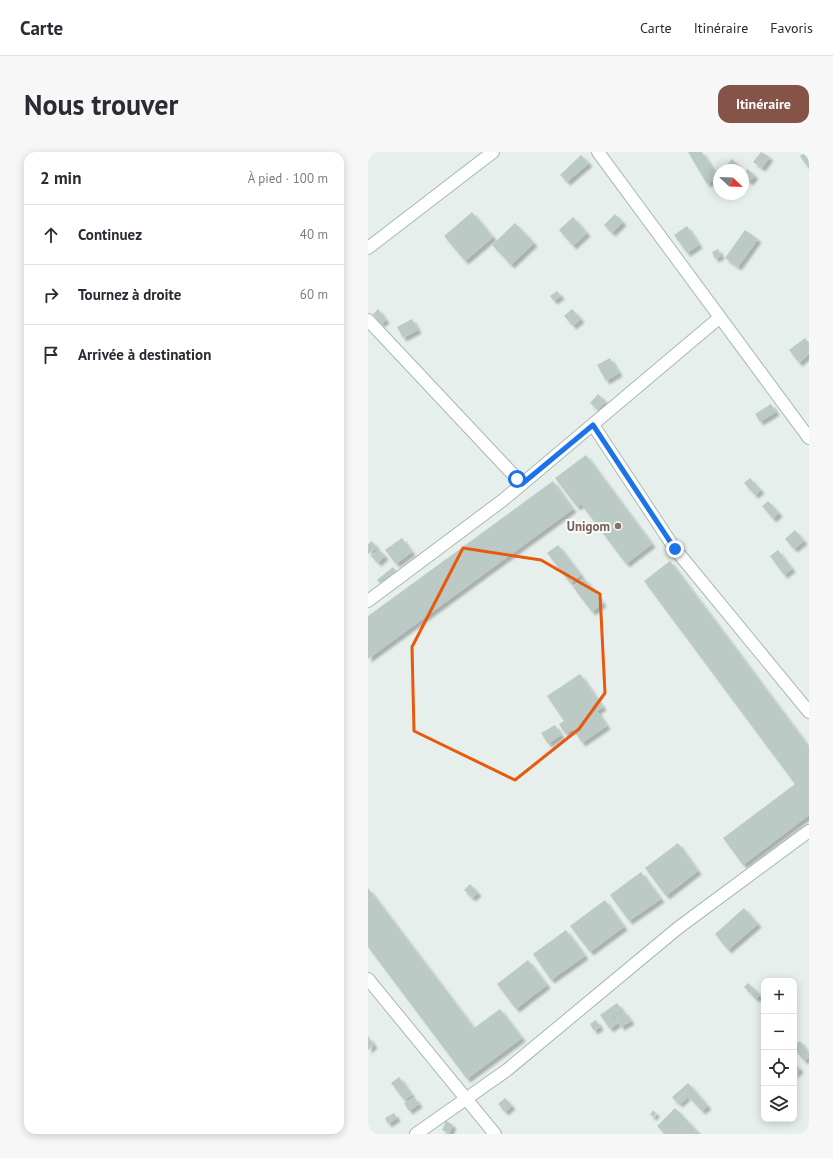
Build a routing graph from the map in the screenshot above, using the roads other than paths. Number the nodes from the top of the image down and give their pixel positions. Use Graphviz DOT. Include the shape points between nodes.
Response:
graph roads {
  1 [pos="493,152"];
  2 [pos="598,152"];
  3 [pos="368,248"];
  4 [pos="719,318"];
  5 [pos="368,320"];
  6 [pos="593,425"];
  7 [pos="809,438"];
  8 [pos="522,484"];
  9 [pos="368,601"];
  10 [pos="809,712"];
  11 [pos="809,831"];
  12 [pos="368,979"];
  13 [pos="466,1098"];
  14 [pos="416,1134"];
  15 [pos="495,1134"];
  1 -- 3 [label="street"];
  2 -- 4 [label="street"];
  4 -- 6 [label="street"];
  4 -- 7 [label="street"];
  5 -- 8 [label="street"];
  6 -- 8 [label="street"];
  6 -- 10 [label="street" via="675,549"];
  8 -- 9 [label="street"];
  11 -- 13 [label="street" via="678,928 507,1070"];
  12 -- 13 [label="street"];
  13 -- 14 [label="street"];
  13 -- 15 [label="street"];
}
